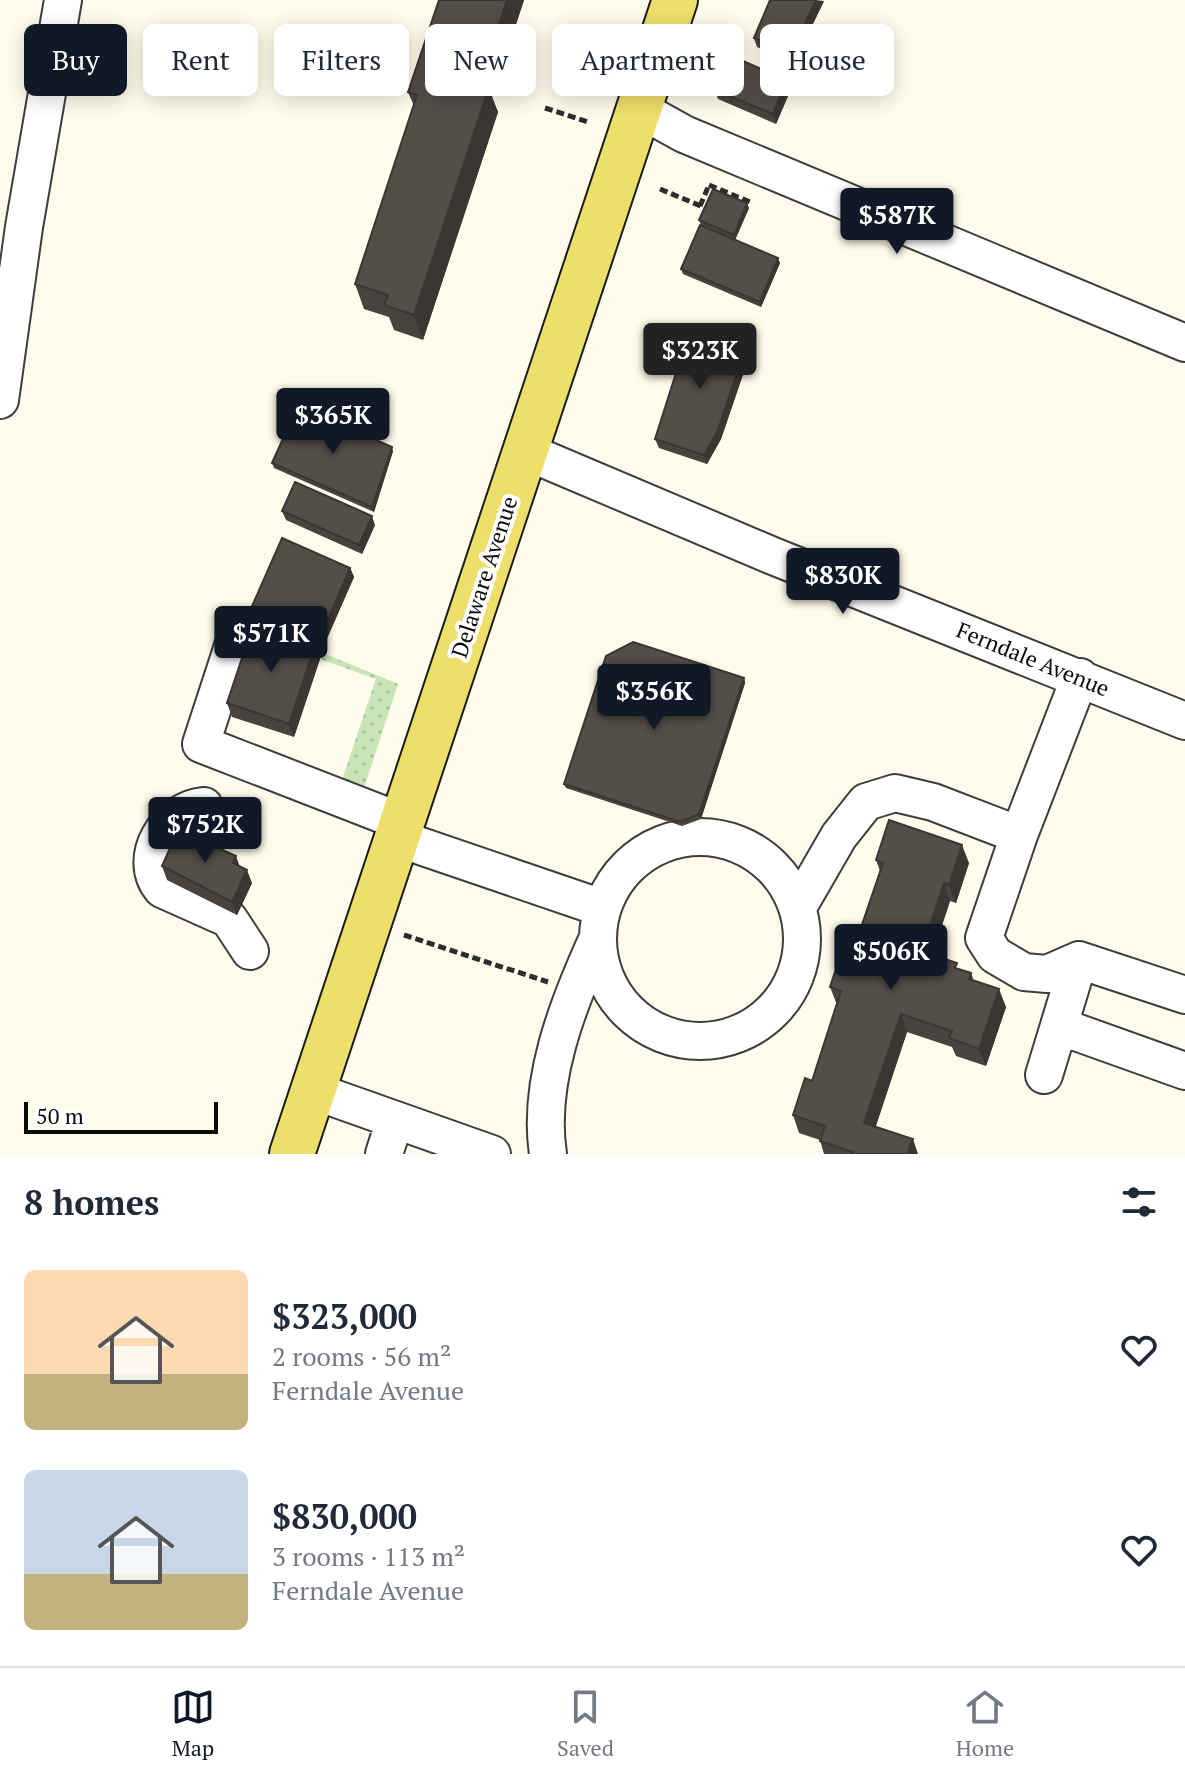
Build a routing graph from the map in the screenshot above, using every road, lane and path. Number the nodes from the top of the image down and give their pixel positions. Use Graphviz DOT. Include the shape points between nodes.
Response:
graph roads {
  1 [pos="63,0"];
  2 [pos="675,0"];
  3 [pos="545,108"];
  4 [pos="639,109"];
  5 [pos="588,122"];
  6 [pos="713,176"];
  7 [pos="709,185"];
  8 [pos="660,189"];
  9 [pos="750,202"];
  10 [pos="700,206"];
  11 [pos="708,209"];
  12 [pos="7,297"];
  13 [pos="1185,343"];
  14 [pos="0,400"];
  15 [pos="525,451"];
  16 [pos="233,646"];
  17 [pos="1080,677"];
  18 [pos="1185,721"];
  19 [pos="204,806"];
  20 [pos="400,830"];
  21 [pos="1019,835"];
  22 [pos="798,907"];
  23 [pos="600,924"];
  24 [pos="404,935"];
  25 [pos="250,951"];
  26 [pos="1079,960"];
  27 [pos="576,991"];
  28 [pos="1185,995"];
  29 [pos="1059,1026"];
  30 [pos="1185,1071"];
  31 [pos="1044,1075"];
  32 [pos="314,1091"];
  33 [pos="395,1120"];
  34 [pos="292,1154"];
  35 [pos="384,1154"];
  36 [pos="492,1154"];
  37 [pos="548,1154"];
  1 -- 12 [label="street"];
  2 -- 4 [label="main road, Delaware Avenue"];
  3 -- 5 [label="path"];
  4 -- 13 [label="street" via="684,134"];
  4 -- 15 [label="main road, Delaware Avenue"];
  6 -- 7 [label="path"];
  7 -- 9 [label="path"];
  7 -- 10 [label="path"];
  8 -- 10 [label="path"];
  10 -- 11 [label="path"];
  12 -- 14 [label="street"];
  15 -- 17 [label="street, Ferndale Avenue"];
  15 -- 20 [label="main road, Delaware Avenue"];
  16 -- 20 [label="street" via="201,744"];
  17 -- 18 [label="street, Ferndale Avenue"];
  17 -- 21 [label="street"];
  19 -- 25 [label="street" via="186,810 164,827 153,861 157,883 229,919"];
  20 -- 23 [label="street"];
  20 -- 32 [label="main road, Delaware Avenue"];
  21 -- 22 [label="street" via="895,793 866,802 839,836"];
  21 -- 26 [label="street" via="984,938 995,955 1024,972 1047,974"];
  22 -- 23 [label="street" via="783,878 760,856 731,841 699,836 667,841 639,857 616,879"];
  22 -- 23 [label="street" via="803,942 796,977 777,1007 749,1029 715,1041 680,1040 647,1026 620,1003 603,971"];
  23 -- 27 [label="street"];
  24 -- 27 [label="path"];
  26 -- 28 [label="street"];
  26 -- 29 [label="street"];
  27 -- 37 [label="street" via="553,1063"];
  29 -- 30 [label="street"];
  29 -- 31 [label="street"];
  32 -- 33 [label="street"];
  32 -- 34 [label="main road, Delaware Avenue"];
  33 -- 35 [label="street"];
  33 -- 36 [label="street"];
}
